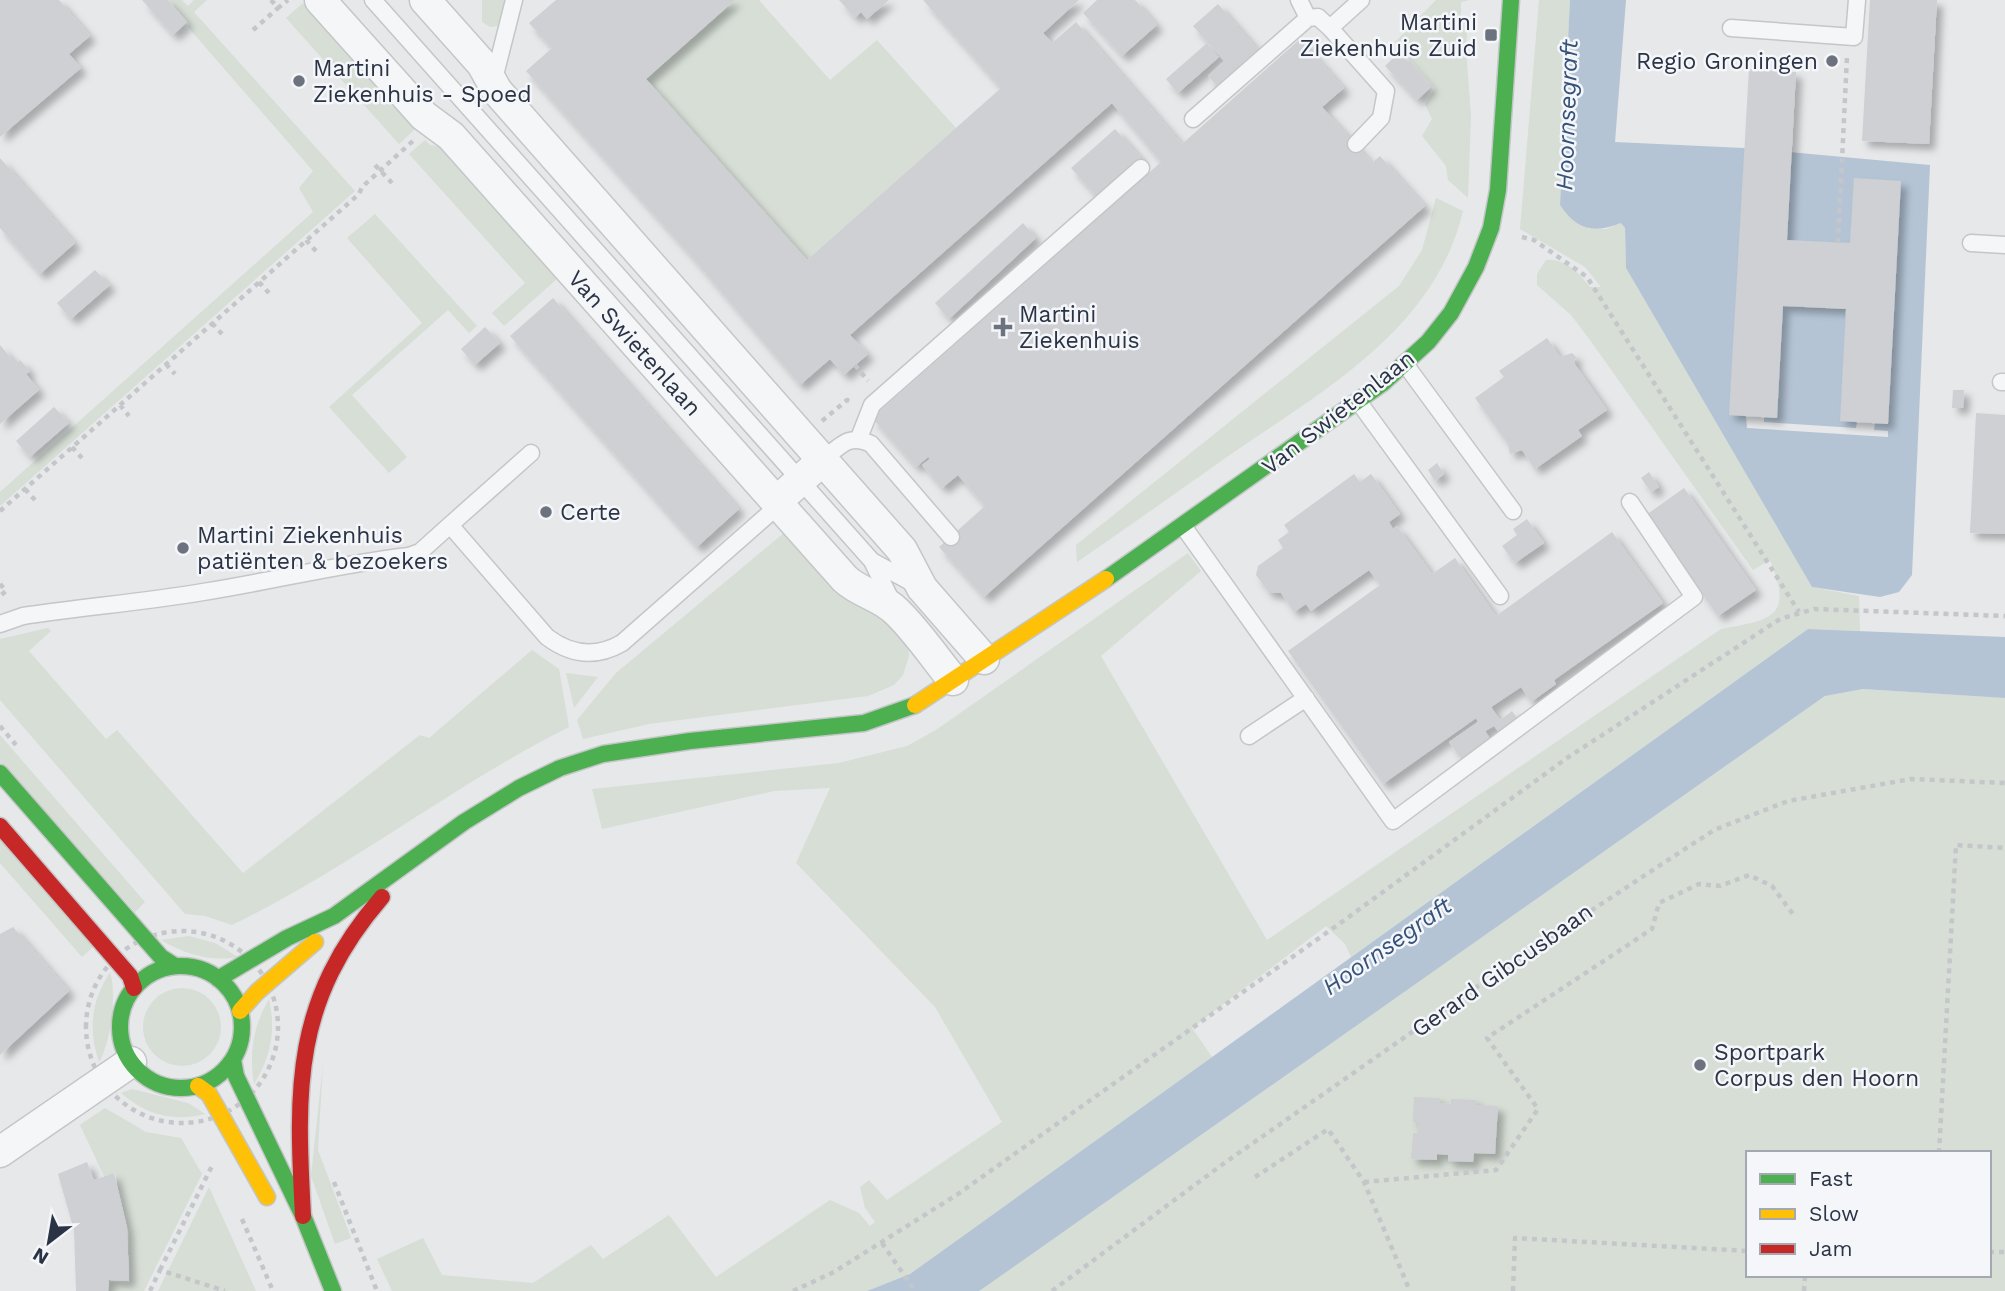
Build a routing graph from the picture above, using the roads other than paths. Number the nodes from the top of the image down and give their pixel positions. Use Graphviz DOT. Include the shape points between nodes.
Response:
graph roads {
  1 [pos="320,0"];
  2 [pos="373,0"];
  3 [pos="425,0"];
  4 [pos="514,0"];
  5 [pos="1299,0"];
  6 [pos="1361,0"];
  7 [pos="1511,0"];
  8 [pos="1857,0"];
  9 [pos="1308,18"];
  10 [pos="1331,28"];
  11 [pos="1731,28"];
  12 [pos="493,83"];
  13 [pos="1193,118"];
  14 [pos="1356,144"];
  15 [pos="1142,168"];
  16 [pos="1971,243"];
  17 [pos="2005,245"];
  18 [pos="1405,364"];
  19 [pos="1358,401"];
  20 [pos="859,439"];
  21 [pos="531,453"];
  22 [pos="823,460"];
  23 [pos="800,480"];
  24 [pos="1630,502"];
  25 [pos="777,503"];
  26 [pos="1513,511"];
  27 [pos="450,526"];
  28 [pos="1183,526"];
  29 [pos="951,537"];
  30 [pos="872,561"];
  31 [pos="922,588"];
  32 [pos="1500,596"];
  33 [pos="895,610"];
  34 [pos="0,624"];
  35 [pos="984,659"];
  36 [pos="953,680"];
  37 [pos="1306,698"];
  38 [pos="1249,736"];
  39 [pos="0,773"];
  40 [pos="0,826"];
  41 [pos="431,845"];
  42 [pos="334,916"];
  43 [pos="176,966"];
  44 [pos="218,979"];
  45 [pos="134,988"];
  46 [pos="240,1011"];
  47 [pos="233,1060"];
  48 [pos="131,1062"];
  49 [pos="198,1086"];
  50 [pos="0,1152"];
  51 [pos="303,1216"];
  52 [pos="276,1217"];
  53 [pos="333,1291"];
  1 -- 25 [label="street, Van Swietenlaan" via="424,117 452,136"];
  2 -- 23 [label="lane, Van Swietenlaan"];
  3 -- 12 [label="street" via="482,64"];
  4 -- 12 [label="lane"];
  5 -- 9 [label="lane"];
  6 -- 10 [label="lane"];
  7 -- 18 [label="street, Van Swietenlaan" via="1498,190 1490,228 1476,267 1451,313"];
  8 -- 11 [label="lane" via="1854,37"];
  9 -- 10 [label="lane" via="1318,17"];
  9 -- 13 [label="lane"];
  10 -- 14 [label="lane" via="1386,91 1381,118"];
  12 -- 22 [label="street"];
  15 -- 20 [label="lane" via="872,405"];
  16 -- 17 [label="lane"];
  18 -- 19 [label="street, Van Swietenlaan"];
  18 -- 26 [label="lane"];
  19 -- 28 [label="street, Van Swietenlaan"];
  19 -- 32 [label="lane"];
  20 -- 22 [label="lane" via="849,439"];
  20 -- 29 [label="lane" via="871,444"];
  21 -- 27 [label="lane"];
  22 -- 23 [label="street"];
  22 -- 31 [label="street" via="902,550"];
  23 -- 25 [label="street"];
  23 -- 30 [label="lane, Van Swietenlaan"];
  24 -- 37 [label="lane" via="1694,597 1394,821"];
  25 -- 27 [label="lane" via="622,643 592,653 560,647 547,637"];
  25 -- 33 [label="street, Van Swietenlaan" via="853,587"];
  27 -- 34 [label="lane" via="409,556 201,592 23,615"];
  28 -- 35 [label="street, Van Swietenlaan"];
  28 -- 37 [label="lane"];
  30 -- 31 [label="lane"];
  30 -- 33 [label="lane"];
  31 -- 35 [label="street"];
  33 -- 36 [label="street, Van Swietenlaan"];
  35 -- 36 [label="street, Van Swietenlaan"];
  36 -- 41 [label="street, Van Swietenlaan" via="919,703 864,723 603,754 519,788"];
  37 -- 38 [label="lane"];
  39 -- 43 [label="street" via="160,957"];
  40 -- 45 [label="street" via="130,976"];
  41 -- 42 [label="street, Van Swietenlaan"];
  41 -- 51 [label="street" via="351,937 318,996 311,1020 299,1145"];
  42 -- 44 [label="street, Van Swietenlaan"];
  42 -- 46 [label="street, Van Swietenlaan" via="304,956 249,998"];
  43 -- 44 [label="street" via="198,969"];
  43 -- 45 [label="street" via="152,973"];
  44 -- 46 [label="street"];
  45 -- 48 [label="street" via="122,1009 120,1024 123,1048"];
  46 -- 47 [label="street" via="242,1033"];
  47 -- 49 [label="street" via="218,1076"];
  47 -- 51 [label="street" via="236,1076"];
  48 -- 49 [label="street" via="160,1085"];
  48 -- 50 [label="street"];
  49 -- 52 [label="street" via="209,1094 229,1127"];
  51 -- 53 [label="street"];
}
